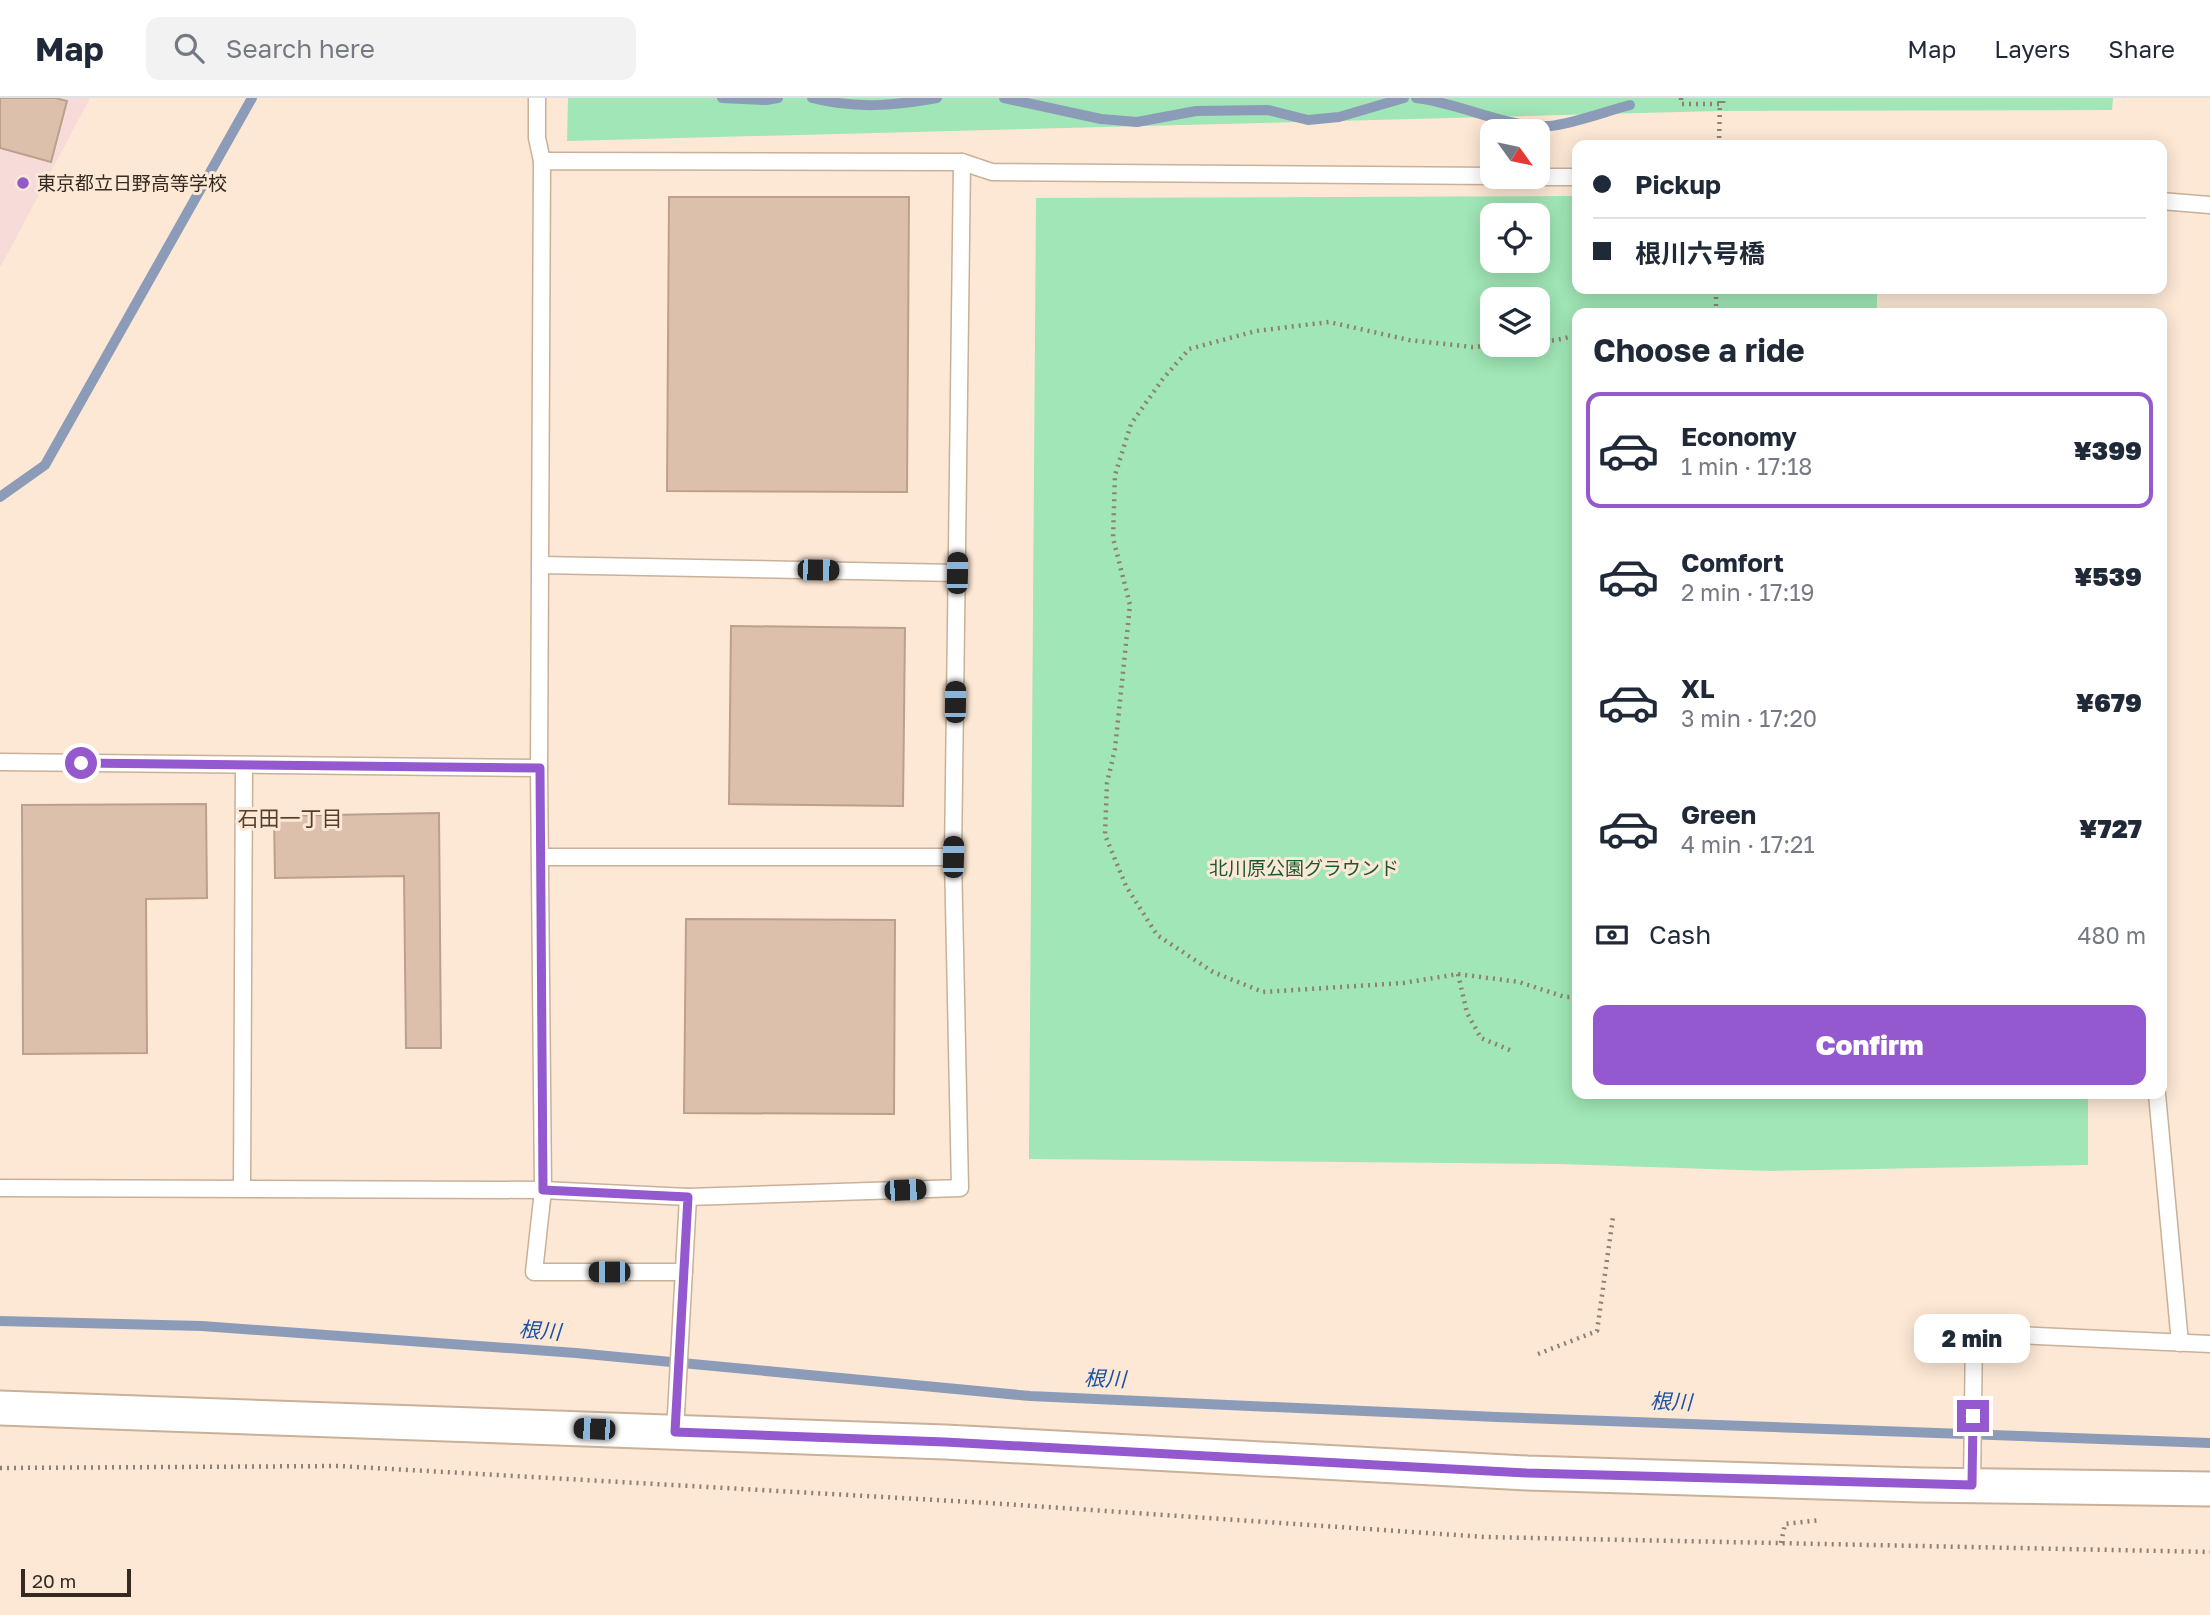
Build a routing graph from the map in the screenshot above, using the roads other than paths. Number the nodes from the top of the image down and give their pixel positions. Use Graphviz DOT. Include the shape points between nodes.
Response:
graph roads {
  1 [pos="537,98"];
  2 [pos="542,161"];
  3 [pos="962,162"];
  4 [pos="1480,176"];
  5 [pos="1550,177"];
  6 [pos="1572,177"];
  7 [pos="2167,201"];
  8 [pos="2210,205"];
  9 [pos="540,565"];
  10 [pos="957,573"];
  11 [pos="0,762"];
  12 [pos="244,765"];
  13 [pos="540,768"];
  14 [pos="540,857"];
  15 [pos="953,857"];
  16 [pos="2157,1099"];
  17 [pos="0,1188"];
  18 [pos="242,1188"];
  19 [pos="543,1190"];
  20 [pos="688,1197"];
  21 [pos="684,1272"];
  22 [pos="2180,1343"];
  23 [pos="2210,1344"];
  24 [pos="0,1408"];
  25 [pos="675,1432"];
  26 [pos="1972,1485"];
  27 [pos="2210,1489"];
  1 -- 2 [label="lane"];
  2 -- 3 [label="lane"];
  2 -- 9 [label="lane"];
  3 -- 4 [label="lane" via="992,172"];
  3 -- 10 [label="lane"];
  5 -- 6 [label="lane"];
  7 -- 8 [label="lane"];
  9 -- 10 [label="lane"];
  9 -- 13 [label="lane"];
  10 -- 15 [label="lane"];
  11 -- 12 [label="lane"];
  12 -- 13 [label="lane"];
  12 -- 18 [label="lane"];
  13 -- 14 [label="lane"];
  14 -- 15 [label="lane"];
  14 -- 19 [label="lane"];
  15 -- 20 [label="lane" via="960,1188"];
  16 -- 22 [label="lane"];
  17 -- 18 [label="lane"];
  18 -- 19 [label="lane"];
  19 -- 20 [label="lane"];
  19 -- 21 [label="lane" via="534,1272"];
  20 -- 21 [label="lane"];
  21 -- 25 [label="lane"];
  22 -- 23 [label="lane"];
  22 -- 26 [label="lane" via="1974,1333"];
  24 -- 25 [label="street"];
  25 -- 26 [label="street" via="1527,1473"];
  26 -- 27 [label="street"];
}
